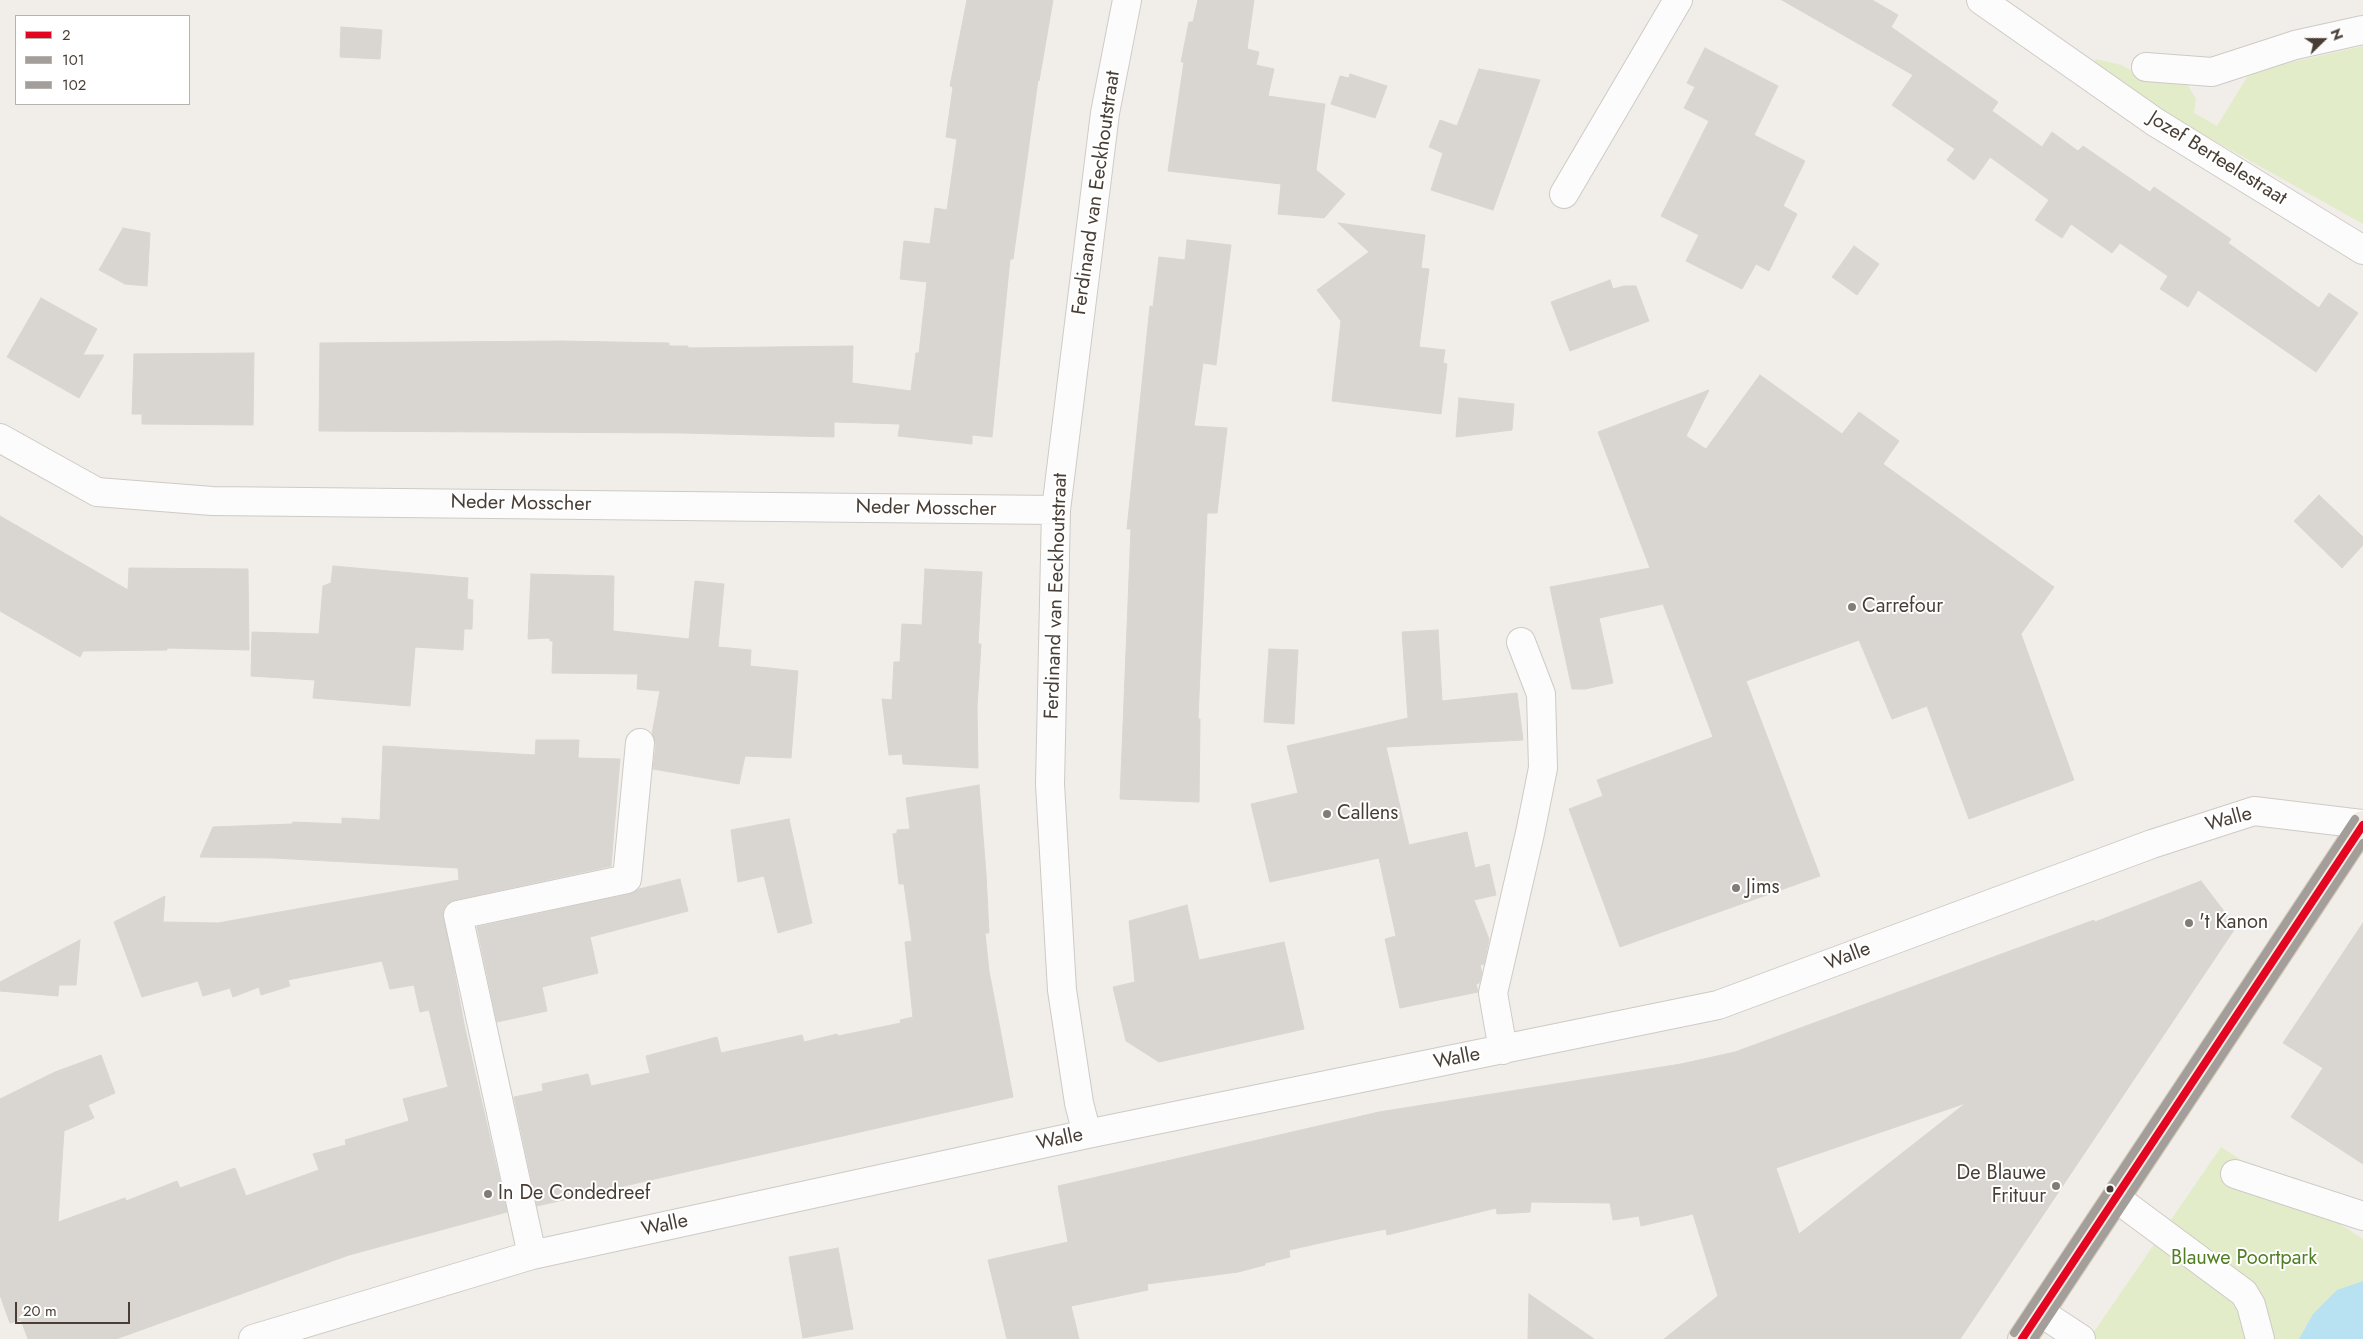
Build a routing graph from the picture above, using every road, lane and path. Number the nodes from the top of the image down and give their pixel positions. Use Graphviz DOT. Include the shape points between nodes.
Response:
graph roads {
  1 [pos="1127,0"];
  2 [pos="1678,0"];
  3 [pos="1981,0"];
  4 [pos="2363,30"];
  5 [pos="2146,67"];
  6 [pos="1564,194"];
  7 [pos="2363,250"];
  8 [pos="0,438"];
  9 [pos="1056,510"];
  10 [pos="1521,642"];
  11 [pos="640,743"];
  12 [pos="2363,824"];
  13 [pos="1503,1050"];
  14 [pos="1087,1134"];
  15 [pos="2235,1174"];
  16 [pos="2116,1198"];
  17 [pos="2363,1216"];
  18 [pos="532,1255"];
  19 [pos="2040,1312"];
  20 [pos="253,1339"];
  21 [pos="2022,1339"];
  22 [pos="2081,1339"];
  23 [pos="2260,1339"];
  1 -- 9 [label="street, Ferdinand van Eeckhoutstraat" via="1105,113"];
  2 -- 6 [label="street"];
  3 -- 7 [label="street, Jozef Berteelestraat" via="2155,122"];
  4 -- 5 [label="street" via="2295,45 2212,72"];
  8 -- 9 [label="street, Neder Mosscher" via="97,492 212,501"];
  9 -- 14 [label="street, Ferdinand van Eeckhoutstraat" via="1050,784 1062,990 1078,1103"];
  10 -- 13 [label="street" via="1542,694 1542,768 1493,993"];
  11 -- 18 [label="street" via="627,879 458,914"];
  12 -- 13 [label="street, Walle" via="2254,810 2152,844 1718,1005"];
  12 -- 16 [label="main road"];
  13 -- 14 [label="street, Walle"];
  14 -- 18 [label="street, Walle"];
  15 -- 17 [label="street"];
  16 -- 19 [label="main road"];
  16 -- 23 [label="street" via="2244,1293 2251,1305"];
  18 -- 20 [label="street, Walle"];
  19 -- 21 [label="main road"];
  19 -- 22 [label="street"];
}
